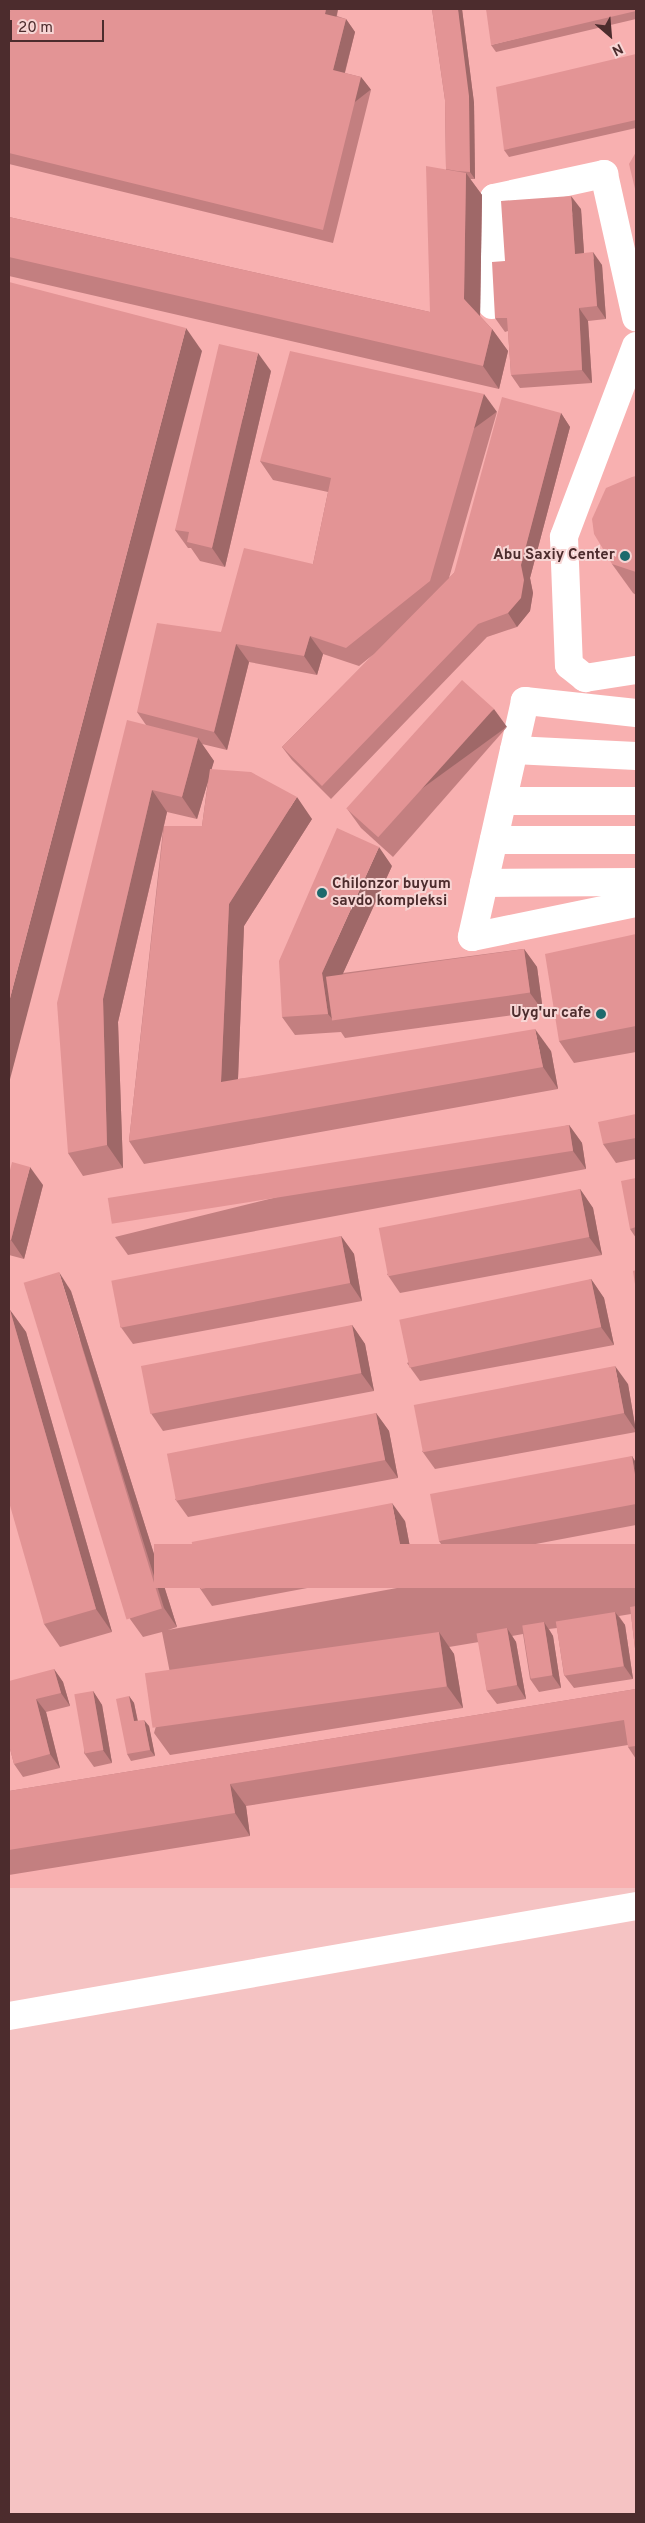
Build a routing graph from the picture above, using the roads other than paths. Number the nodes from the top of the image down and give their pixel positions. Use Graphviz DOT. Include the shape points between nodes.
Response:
graph roads {
  1 [pos="492,305"];
  2 [pos="636,318"];
  3 [pos="636,346"];
  4 [pos="636,670"];
  5 [pos="636,712"];
  6 [pos="514,750"];
  7 [pos="636,756"];
  8 [pos="502,801"];
  9 [pos="636,801"];
  10 [pos="494,840"];
  11 [pos="636,840"];
  12 [pos="636,882"];
  13 [pos="484,883"];
  14 [pos="636,903"];
  15 [pos="636,1906"];
  16 [pos="9,2016"];
  1 -- 2 [label="lane" via="494,198 604,174"];
  3 -- 4 [label="lane" via="564,537 569,665 585,678"];
  5 -- 6 [label="lane" via="525,701"];
  6 -- 7 [label="lane"];
  6 -- 8 [label="lane"];
  8 -- 9 [label="lane"];
  8 -- 10 [label="lane"];
  10 -- 11 [label="lane"];
  10 -- 13 [label="lane"];
  12 -- 13 [label="lane"];
  13 -- 14 [label="lane" via="472,936"];
  15 -- 16 [label="lane"];
}
